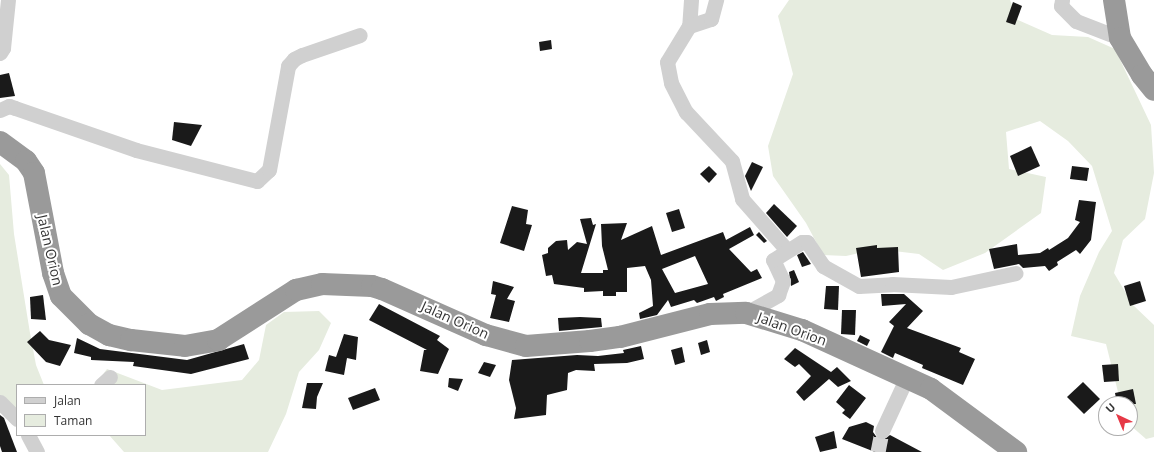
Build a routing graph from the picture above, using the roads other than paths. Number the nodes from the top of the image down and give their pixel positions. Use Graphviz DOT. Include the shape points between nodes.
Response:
graph roads {
  1 [pos="8,0"];
  2 [pos="691,0"];
  3 [pos="716,0"];
  4 [pos="1062,0"];
  5 [pos="1111,1"];
  6 [pos="689,26"];
  7 [pos="360,35"];
  8 [pos="1120,38"];
  9 [pos="0,53"];
  10 [pos="1154,90"];
  11 [pos="0,110"];
  12 [pos="0,142"];
  13 [pos="787,250"];
  14 [pos="1016,273"];
  15 [pos="746,313"];
  16 [pos="907,377"];
  17 [pos="0,402"];
  18 [pos="16,418"];
  19 [pos="882,431"];
  20 [pos="1007,450"];
  1 -- 9 [label="street" via="3,48"];
  2 -- 6 [label="street"];
  3 -- 6 [label="street" via="711,19"];
  4 -- 8 [label="street" via="1061,6 1076,21"];
  5 -- 8 [label="highway"];
  6 -- 13 [label="street" via="667,62 671,83 686,112 732,161 742,199"];
  7 -- 11 [label="street" via="302,55 288,66 269,170 257,181 136,150 9,106"];
  8 -- 10 [label="highway"];
  12 -- 15 [label="highway, Jalan Orion" via="26,161 34,172 53,273 61,296 97,329 131,340 185,346 218,340 296,290 322,284 372,286 382,289 486,335 526,346 620,337 710,314"];
  13 -- 14 [label="street" via="807,242 823,266 859,286 892,284 951,287"];
  13 -- 15 [label="street" via="773,260 783,281 778,295"];
  15 -- 16 [label="highway, Jalan Orion" via="783,323"];
  16 -- 19 [label="street"];
  16 -- 20 [label="highway, Jalan Orion" via="942,396"];
  17 -- 18 [label="street"];
}
